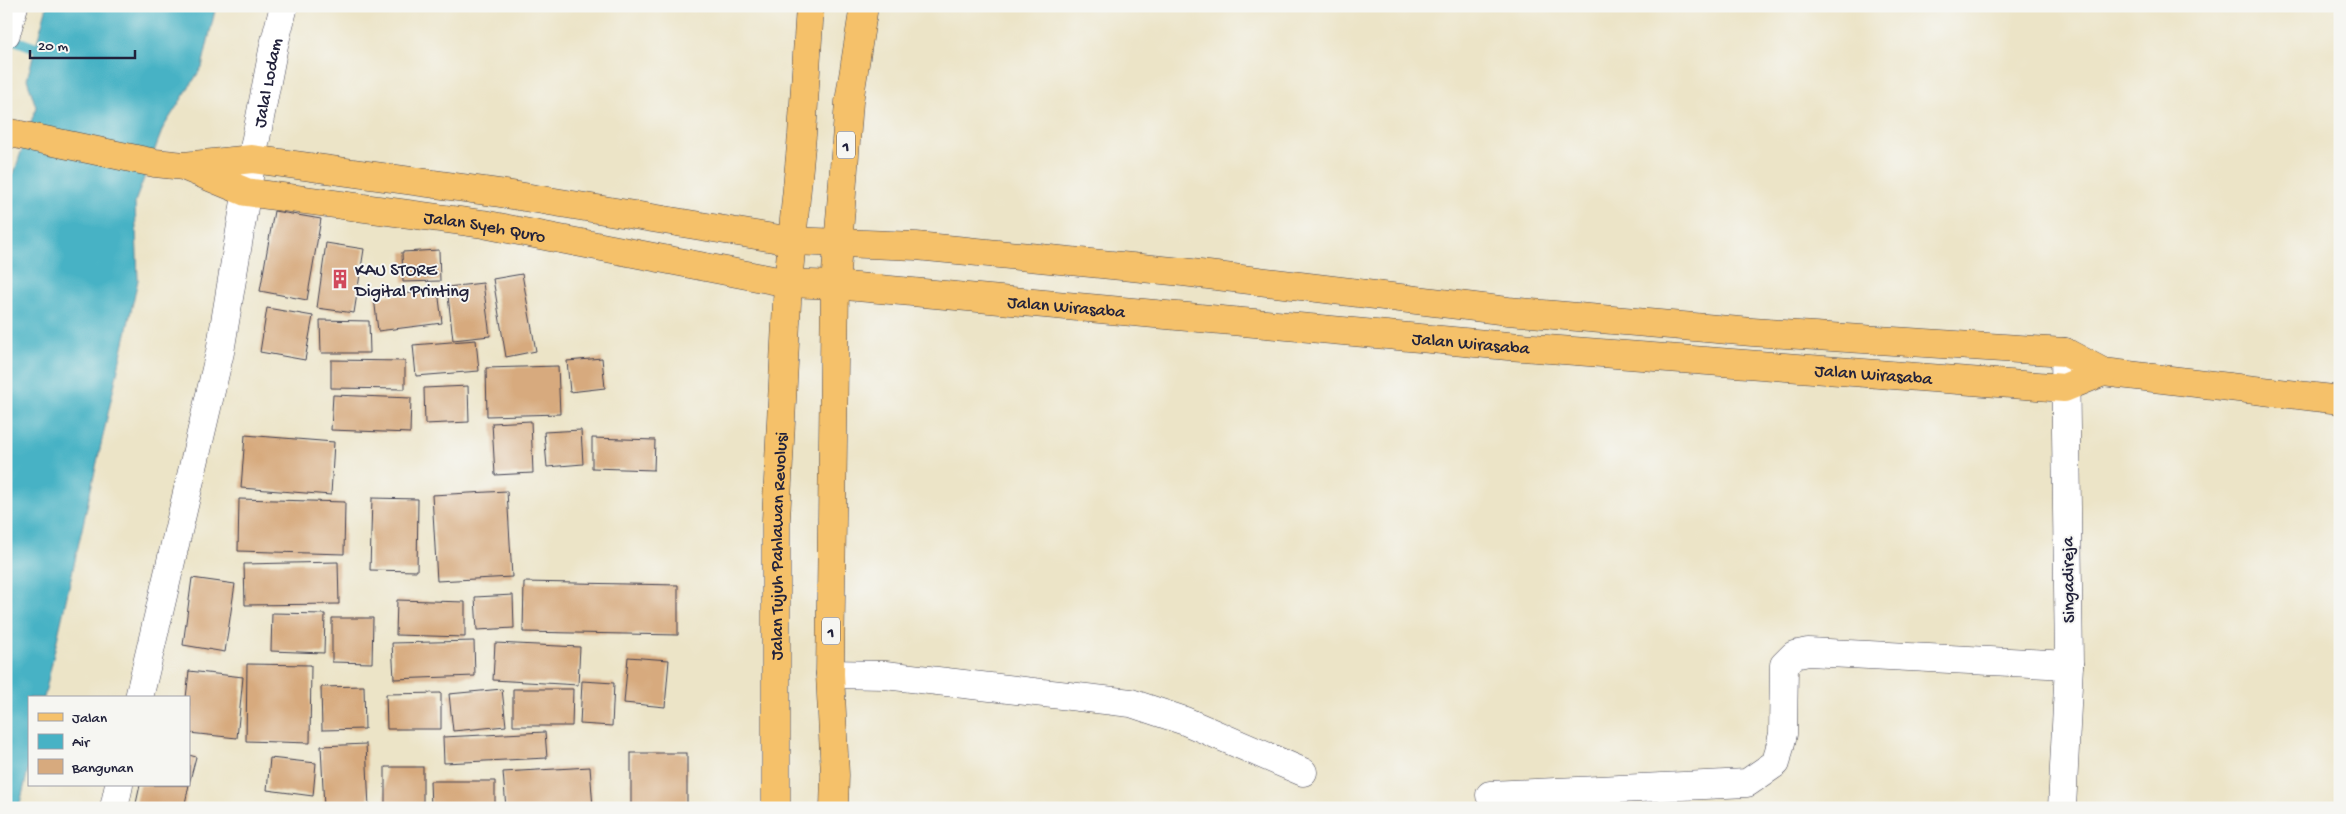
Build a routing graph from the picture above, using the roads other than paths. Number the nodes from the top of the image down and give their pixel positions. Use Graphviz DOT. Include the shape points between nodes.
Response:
graph roads {
  1 [pos="284,6"];
  2 [pos="810,6"];
  3 [pos="864,6"];
  4 [pos="6,132"];
  5 [pos="252,160"];
  6 [pos="184,166"];
  7 [pos="246,192"];
  8 [pos="792,241"];
  9 [pos="839,244"];
  10 [pos="788,283"];
  11 [pos="835,285"];
  12 [pos="2065,352"];
  13 [pos="2103,372"];
  14 [pos="2064,388"];
  15 [pos="2340,400"];
  16 [pos="2068,665"];
  17 [pos="830,674"];
  18 [pos="139,696"];
  19 [pos="1303,772"];
  20 [pos="119,786"];
  21 [pos="1490,795"];
  22 [pos="114,808"];
  23 [pos="776,808"];
  24 [pos="834,808"];
  25 [pos="2062,808"];
  1 -- 5 [label="street, Jalal Lodam"];
  2 -- 8 [label="main road, Jalan Tujuh Pahlawan Revolusi"];
  3 -- 9 [label="main road, 1" via="849,102"];
  4 -- 6 [label="main road, Jalan Syeh Quro"];
  5 -- 6 [label="main road, Jalan Syeh Quro"];
  5 -- 7 [label="street, Jalal Lodam"];
  5 -- 8 [label="main road, Jalan Syeh Quro" via="500,193"];
  6 -- 7 [label="main road, Jalan Syeh Quro"];
  7 -- 10 [label="main road, Jalan Syeh Quro" via="483,224"];
  7 -- 18 [label="street, Jalal Lodam" via="220,352"];
  8 -- 9 [label="main road, Jalan Syeh Quro"];
  8 -- 10 [label="main road, Jalan Tujuh Pahlawan Revolusi"];
  9 -- 11 [label="main road, 1"];
  9 -- 12 [label="main road, Jalan Wirasaba" via="916,246 1173,271 1527,313 1752,332"];
  10 -- 11 [label="main road, Jalan Syeh Quro"];
  10 -- 23 [label="main road, Jalan Tujuh Pahlawan Revolusi" via="776,520"];
  11 -- 14 [label="main road, Jalan Wirasaba" via="1508,346"];
  11 -- 17 [label="main road, 1"];
  12 -- 13 [label="main road, Jalan Wirasaba"];
  12 -- 14 [label="street, Singadireja"];
  13 -- 14 [label="main road, Jalan Wirasaba"];
  13 -- 15 [label="main road, Jalan Wirasaba"];
  14 -- 16 [label="street, Singadireja"];
  16 -- 21 [label="street" via="1808,652 1794,655 1784,665 1783,734 1776,763 1747,783"];
  16 -- 25 [label="street, Singadireja"];
  17 -- 19 [label="street" via="885,675 1131,703 1185,720"];
  17 -- 24 [label="main road, 1"];
  20 -- 22 [label="street"];
}
